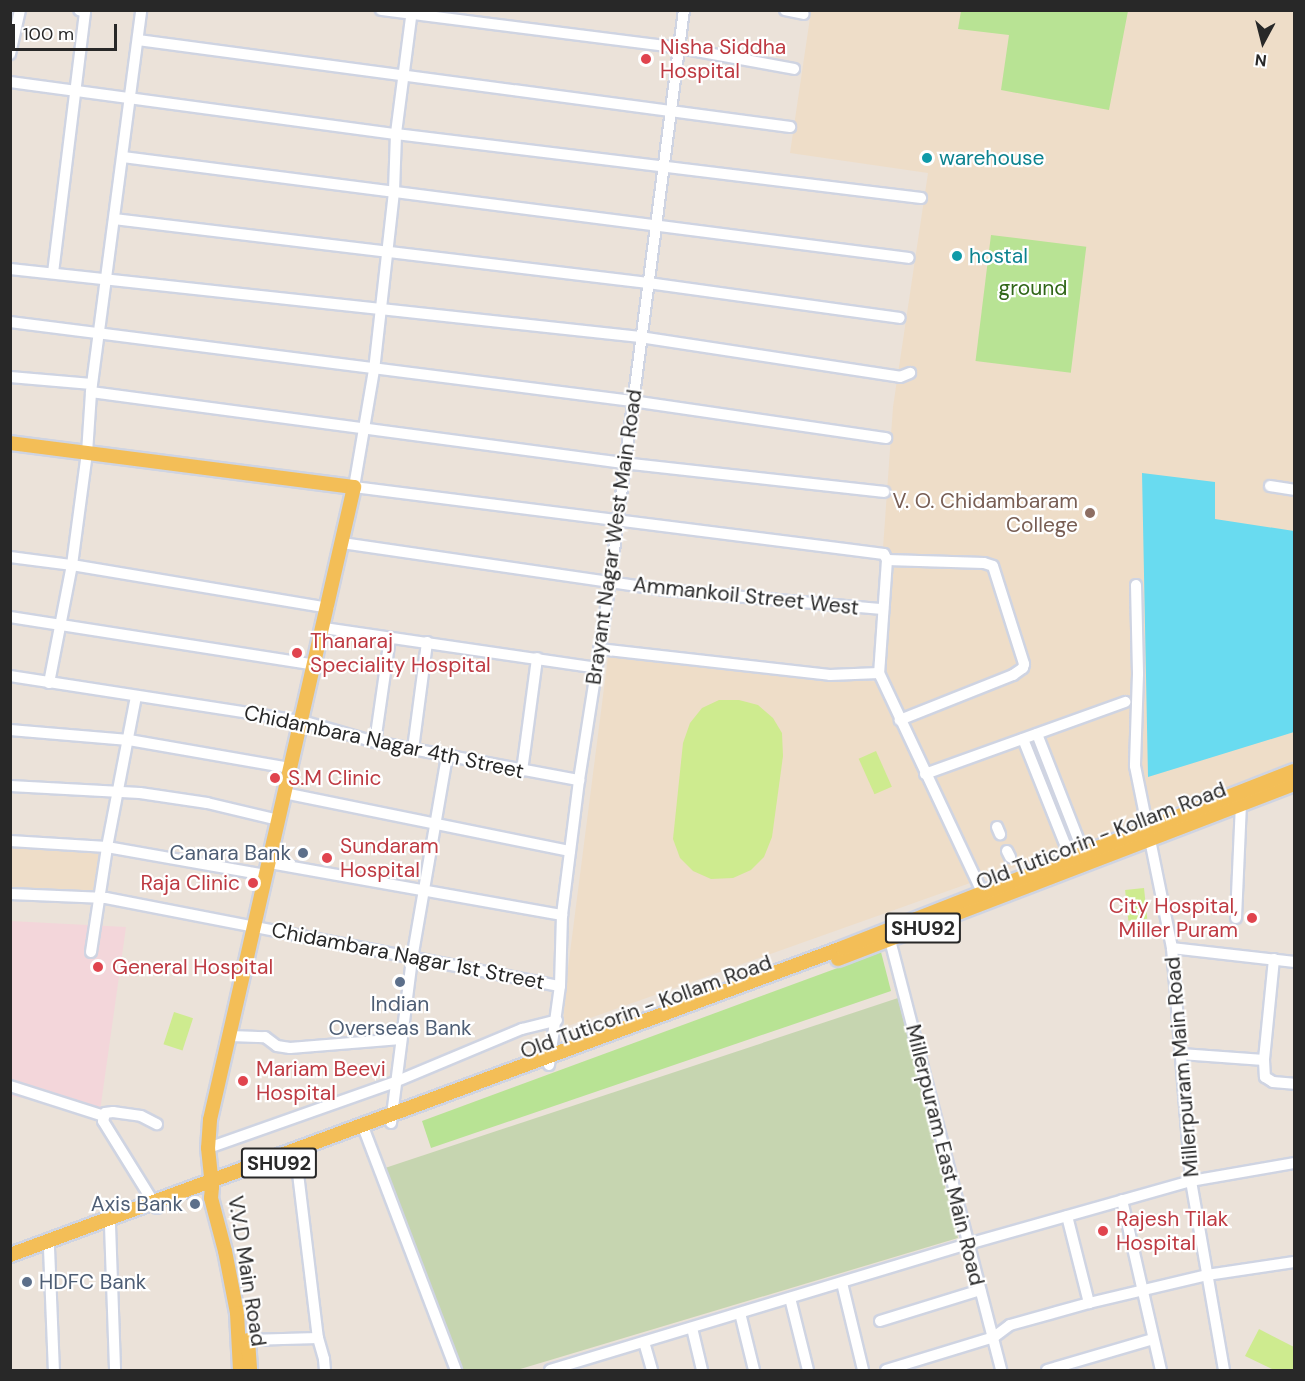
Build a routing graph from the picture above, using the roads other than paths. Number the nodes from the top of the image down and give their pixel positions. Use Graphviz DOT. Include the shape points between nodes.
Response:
graph roads {
  1 [pos="20,10"];
  2 [pos="79,10"];
  3 [pos="141,10"];
  4 [pos="381,10"];
  5 [pos="684,10"];
  6 [pos="785,10"];
  7 [pos="412,13"];
  8 [pos="804,14"];
  9 [pos="138,39"];
  10 [pos="11,46"];
  11 [pos="680,48"];
  12 [pos="794,69"];
  13 [pos="404,73"];
  14 [pos="10,82"];
  15 [pos="77,90"];
  16 [pos="131,100"];
  17 [pos="671,110"];
  18 [pos="790,127"];
  19 [pos="396,134"];
  20 [pos="123,157"];
  21 [pos="664,166"];
  22 [pos="394,192"];
  23 [pos="921,198"];
  24 [pos="114,219"];
  25 [pos="654,228"];
  26 [pos="387,252"];
  27 [pos="909,258"];
  28 [pos="10,268"];
  29 [pos="53,273"];
  30 [pos="106,279"];
  31 [pos="648,283"];
  32 [pos="380,310"];
  33 [pos="900,318"];
  34 [pos="10,322"];
  35 [pos="99,332"];
  36 [pos="640,337"];
  37 [pos="374,370"];
  38 [pos="905,375"];
  39 [pos="10,377"];
  40 [pos="91,388"];
  41 [pos="632,401"];
  42 [pos="364,428"];
  43 [pos="886,438"];
  44 [pos="10,443"];
  45 [pos="87,453"];
  46 [pos="623,463"];
  47 [pos="1270,486"];
  48 [pos="354,487"];
  49 [pos="1294,490"];
  50 [pos="884,492"];
  51 [pos="617,520"];
  52 [pos="342,543"];
  53 [pos="10,557"];
  54 [pos="887,560"];
  55 [pos="72,565"];
  56 [pos="610,581"];
  57 [pos="1136,585"];
  58 [pos="328,608"];
  59 [pos="883,609"];
  60 [pos="10,617"];
  61 [pos="60,625"];
  62 [pos="324,628"];
  63 [pos="390,638"];
  64 [pos="427,642"];
  65 [pos="599,649"];
  66 [pos="537,658"];
  67 [pos="316,665"];
  68 [pos="597,668"];
  69 [pos="879,673"];
  70 [pos="10,676"];
  71 [pos="50,683"];
  72 [pos="136,697"];
  73 [pos="1125,702"];
  74 [pos="900,720"];
  75 [pos="302,721"];
  76 [pos="10,730"];
  77 [pos="1038,734"];
  78 [pos="1023,739"];
  79 [pos="129,740"];
  80 [pos="375,742"];
  81 [pos="413,749"];
  82 [pos="447,756"];
  83 [pos="290,768"];
  84 [pos="522,771"];
  85 [pos="1294,771"];
  86 [pos="925,774"];
  87 [pos="579,780"];
  88 [pos="1294,784"];
  89 [pos="10,786"];
  90 [pos="119,791"];
  91 [pos="285,793"];
  92 [pos="1241,804"];
  93 [pos="279,820"];
  94 [pos="434,824"];
  95 [pos="1149,834"];
  96 [pos="10,841"];
  97 [pos="107,847"];
  98 [pos="570,850"];
  99 [pos="1077,857"];
  100 [pos="268,869"];
  101 [pos="423,889"];
  102 [pos="10,894"];
  103 [pos="100,897"];
  104 [pos="985,898"];
  105 [pos="562,915"];
  106 [pos="1236,918"];
  107 [pos="256,926"];
  108 [pos="890,940"];
  109 [pos="1172,948"];
  110 [pos="91,952"];
  111 [pos="412,959"];
  112 [pos="1274,959"];
  113 [pos="1294,962"];
  114 [pos="560,986"];
  115 [pos="557,1020"];
  116 [pos="230,1036"];
  117 [pos="401,1039"];
  118 [pos="1181,1054"];
  119 [pos="549,1060"];
  120 [pos="1264,1060"];
  121 [pos="395,1082"];
  122 [pos="1294,1084"];
  123 [pos="10,1086"];
  124 [pos="104,1116"];
  125 [pos="391,1118"];
  126 [pos="157,1124"];
  127 [pos="365,1132"];
  128 [pos="208,1148"];
  129 [pos="296,1157"];
  130 [pos="1294,1163"];
  131 [pos="1191,1181"];
  132 [pos="212,1183"];
  133 [pos="1122,1200"];
  134 [pos="154,1204"];
  135 [pos="1067,1216"];
  136 [pos="110,1225"];
  137 [pos="968,1244"];
  138 [pos="49,1248"];
  139 [pos="10,1254"];
  140 [pos="10,1262"];
  141 [pos="1294,1262"];
  142 [pos="1207,1275"];
  143 [pos="842,1283"];
  144 [pos="980,1290"];
  145 [pos="1144,1291"];
  146 [pos="790,1298"];
  147 [pos="1089,1303"];
  148 [pos="740,1313"];
  149 [pos="880,1321"];
  150 [pos="692,1328"];
  151 [pos="992,1337"];
  152 [pos="318,1338"];
  153 [pos="1153,1339"];
  154 [pos="244,1340"];
  155 [pos="644,1342"];
  156 [pos="899,1369"];
  157 [pos="54,1371"];
  158 [pos="115,1371"];
  159 [pos="240,1371"];
  160 [pos="250,1371"];
  161 [pos="325,1371"];
  162 [pos="456,1371"];
  163 [pos="550,1371"];
  164 [pos="652,1371"];
  165 [pos="702,1371"];
  166 [pos="754,1371"];
  167 [pos="808,1371"];
  168 [pos="863,1371"];
  169 [pos="886,1371"];
  170 [pos="1001,1371"];
  171 [pos="1047,1371"];
  172 [pos="1161,1371"];
  173 [pos="1224,1371"];
  1 -- 10 [label="street"];
  2 -- 15 [label="street" via="85,12"];
  3 -- 9 [label="street"];
  4 -- 7 [label="street"];
  5 -- 11 [label="street, Brayant Nagar West Main Road"];
  6 -- 8 [label="street"];
  7 -- 11 [label="street"];
  7 -- 13 [label="street"];
  9 -- 13 [label="street"];
  9 -- 16 [label="street"];
  11 -- 12 [label="street"];
  11 -- 17 [label="street, Brayant Nagar West Main Road"];
  13 -- 17 [label="street"];
  13 -- 19 [label="street"];
  14 -- 15 [label="street"];
  15 -- 16 [label="street"];
  15 -- 29 [label="street"];
  16 -- 19 [label="street"];
  16 -- 20 [label="street"];
  17 -- 18 [label="street"];
  17 -- 21 [label="street, Brayant Nagar West Main Road"];
  19 -- 21 [label="street"];
  19 -- 22 [label="street"];
  20 -- 22 [label="street"];
  20 -- 24 [label="street"];
  21 -- 23 [label="street"];
  21 -- 25 [label="street, Brayant Nagar West Main Road"];
  22 -- 25 [label="street"];
  22 -- 26 [label="street"];
  24 -- 26 [label="street"];
  24 -- 30 [label="street"];
  25 -- 27 [label="street"];
  25 -- 31 [label="street, Brayant Nagar West Main Road"];
  26 -- 31 [label="street"];
  26 -- 32 [label="street"];
  28 -- 29 [label="street"];
  29 -- 30 [label="street"];
  30 -- 32 [label="street"];
  30 -- 35 [label="street"];
  31 -- 33 [label="street"];
  31 -- 36 [label="street, Brayant Nagar West Main Road"];
  32 -- 36 [label="street"];
  32 -- 37 [label="street"];
  34 -- 35 [label="street"];
  35 -- 37 [label="street"];
  35 -- 40 [label="street"];
  36 -- 38 [label="street"];
  36 -- 41 [label="street, Brayant Nagar West Main Road"];
  37 -- 41 [label="street"];
  37 -- 42 [label="street"];
  39 -- 40 [label="street"];
  40 -- 42 [label="street"];
  40 -- 45 [label="street"];
  41 -- 43 [label="street"];
  41 -- 46 [label="street, Brayant Nagar West Main Road"];
  42 -- 46 [label="street"];
  42 -- 48 [label="street"];
  44 -- 45 [label="main road"];
  45 -- 48 [label="main road"];
  45 -- 55 [label="street"];
  46 -- 50 [label="street"];
  46 -- 51 [label="street, Brayant Nagar West Main Road"];
  47 -- 49 [label="street"];
  48 -- 51 [label="street"];
  48 -- 52 [label="main road, V.V.D Main Road"];
  51 -- 54 [label="street" via="884,554"];
  51 -- 56 [label="street, Brayant Nagar West Main Road"];
  52 -- 56 [label="street, Ammankoil Street West"];
  52 -- 58 [label="main road, V.V.D Main Road"];
  53 -- 55 [label="street"];
  54 -- 59 [label="street"];
  54 -- 74 [label="street" via="993,566 1024,664 1013,675"];
  55 -- 58 [label="street"];
  55 -- 61 [label="street"];
  56 -- 59 [label="street, Ammankoil Street West" via="730,598"];
  56 -- 65 [label="street, Brayant Nagar West Main Road"];
  57 -- 95 [label="street, Millerpuram Main Road" via="1135,766"];
  58 -- 62 [label="main road, V.V.D Main Road"];
  59 -- 69 [label="street"];
  60 -- 61 [label="street"];
  61 -- 67 [label="street"];
  61 -- 71 [label="street"];
  62 -- 63 [label="street"];
  62 -- 67 [label="main road, V.V.D Main Road"];
  63 -- 64 [label="street"];
  63 -- 80 [label="street"];
  64 -- 66 [label="street"];
  64 -- 81 [label="street"];
  65 -- 68 [label="street, Brayant Nagar West Main Road"];
  65 -- 69 [label="street" via="830,675"];
  66 -- 68 [label="street"];
  66 -- 84 [label="street"];
  67 -- 75 [label="main road, V.V.D Main Road"];
  68 -- 87 [label="street, Brayant Nagar West Main Road"];
  69 -- 74 [label="street"];
  70 -- 71 [label="street, Chidambara Nagar 4th Street"];
  71 -- 72 [label="street, Chidambara Nagar 4th Street"];
  72 -- 75 [label="street, Chidambara Nagar 4th Street"];
  72 -- 79 [label="street"];
  73 -- 77 [label="street"];
  74 -- 86 [label="street"];
  75 -- 80 [label="street, Chidambara Nagar 4th Street"];
  75 -- 83 [label="main road, V.V.D Main Road"];
  76 -- 79 [label="street"];
  77 -- 78 [label="street"];
  77 -- 99 [label="street"];
  78 -- 86 [label="street"];
  78 -- 99 [label="street"];
  79 -- 83 [label="street"];
  79 -- 90 [label="street"];
  80 -- 81 [label="street, Chidambara Nagar 4th Street"];
  81 -- 82 [label="street, Chidambara Nagar 4th Street"];
  82 -- 84 [label="street, Chidambara Nagar 4th Street"];
  82 -- 94 [label="street"];
  83 -- 91 [label="main road, V.V.D Main Road"];
  84 -- 87 [label="street, Chidambara Nagar 4th Street"];
  85 -- 95 [label="main road"];
  86 -- 104 [label="street"];
  87 -- 98 [label="street, Brayant Nagar West Main Road"];
  88 -- 92 [label="main road, Old Tuticorin - Kollam Road / SHU92"];
  89 -- 90 [label="street"];
  90 -- 93 [label="street" via="207,803"];
  90 -- 97 [label="street"];
  91 -- 93 [label="main road, V.V.D Main Road"];
  91 -- 94 [label="street"];
  92 -- 95 [label="main road, Old Tuticorin - Kollam Road / SHU92"];
  92 -- 106 [label="street"];
  93 -- 100 [label="main road, V.V.D Main Road"];
  94 -- 98 [label="street"];
  94 -- 101 [label="street"];
  95 -- 99 [label="main road"];
  95 -- 104 [label="main road, Old Tuticorin - Kollam Road / SHU92"];
  95 -- 109 [label="street, Millerpuram Main Road"];
  96 -- 97 [label="street"];
  97 -- 100 [label="street"];
  97 -- 103 [label="street"];
  98 -- 105 [label="street, Brayant Nagar West Main Road"];
  99 -- 104 [label="main road"];
  100 -- 101 [label="street"];
  100 -- 107 [label="main road, V.V.D Main Road"];
  101 -- 105 [label="street"];
  101 -- 111 [label="street"];
  102 -- 103 [label="street, Chidambara Nagar 1st Street"];
  103 -- 107 [label="street, Chidambara Nagar 1st Street"];
  103 -- 110 [label="street"];
  104 -- 108 [label="main road, Old Tuticorin - Kollam Road / SHU92"];
  104 -- 119 [label="main road"];
  105 -- 114 [label="street, Brayant Nagar West Main Road"];
  107 -- 111 [label="street, Chidambara Nagar 1st Street"];
  107 -- 116 [label="main road, V.V.D Main Road"];
  108 -- 119 [label="main road, Old Tuticorin - Kollam Road / SHU92"];
  108 -- 137 [label="street, Millerpuram East Main Road"];
  109 -- 112 [label="street"];
  109 -- 118 [label="street, Millerpuram Main Road"];
  111 -- 114 [label="street, Chidambara Nagar 1st Street"];
  111 -- 117 [label="street"];
  112 -- 113 [label="street"];
  112 -- 120 [label="street"];
  114 -- 115 [label="street, Brayant Nagar West Main Road"];
  115 -- 119 [label="street, Brayant Nagar West Main Road"];
  115 -- 121 [label="street" via="522,1029"];
  116 -- 117 [label="street" via="265,1037 277,1046 290,1047"];
  116 -- 128 [label="main road, V.V.D Main Road" via="210,1120"];
  117 -- 121 [label="street"];
  118 -- 120 [label="street"];
  118 -- 131 [label="street, Millerpuram Main Road"];
  119 -- 125 [label="main road, Old Tuticorin - Kollam Road / SHU92"];
  120 -- 122 [label="street" via="1265,1077"];
  121 -- 125 [label="street"];
  121 -- 128 [label="street"];
  123 -- 124 [label="street"];
  124 -- 126 [label="street" via="108,1112 127,1113"];
  124 -- 134 [label="street"];
  125 -- 127 [label="main road, Old Tuticorin - Kollam Road / SHU92"];
  125 -- 132 [label="main road"];
  127 -- 129 [label="main road, Old Tuticorin - Kollam Road / SHU92"];
  127 -- 162 [label="street"];
  128 -- 132 [label="main road, V.V.D Main Road"];
  129 -- 132 [label="main road, Old Tuticorin - Kollam Road / SHU92"];
  129 -- 152 [label="street"];
  130 -- 131 [label="street"];
  131 -- 133 [label="street"];
  131 -- 142 [label="street, Millerpuram Main Road"];
  132 -- 134 [label="main road, Old Tuticorin - Kollam Road / SHU92"];
  132 -- 154 [label="main road, V.V.D Main Road" via="227,1221 246,1311"];
  133 -- 135 [label="street"];
  133 -- 145 [label="street"];
  134 -- 136 [label="main road, Old Tuticorin - Kollam Road / SHU92"];
  134 -- 139 [label="main road"];
  135 -- 137 [label="street"];
  135 -- 147 [label="street"];
  136 -- 138 [label="main road, Old Tuticorin - Kollam Road / SHU92"];
  136 -- 158 [label="street"];
  137 -- 143 [label="street"];
  137 -- 144 [label="street, Millerpuram East Main Road"];
  138 -- 140 [label="main road, Old Tuticorin - Kollam Road / SHU92"];
  138 -- 157 [label="street"];
  141 -- 142 [label="street"];
  142 -- 145 [label="street"];
  142 -- 173 [label="street, Millerpuram Main Road"];
  143 -- 146 [label="street"];
  143 -- 168 [label="street"];
  144 -- 149 [label="street"];
  144 -- 151 [label="street, Millerpuram East Main Road"];
  145 -- 147 [label="street"];
  145 -- 153 [label="street"];
  146 -- 148 [label="street"];
  146 -- 167 [label="street"];
  147 -- 151 [label="street" via="1010,1325"];
  148 -- 150 [label="street"];
  148 -- 166 [label="street"];
  150 -- 155 [label="street"];
  150 -- 165 [label="street"];
  151 -- 156 [label="street"];
  151 -- 170 [label="street, Millerpuram East Main Road"];
  152 -- 154 [label="street"];
  152 -- 161 [label="street"];
  153 -- 171 [label="street"];
  153 -- 172 [label="street"];
  154 -- 159 [label="main road, V.V.D Main Road"];
  154 -- 160 [label="main road, V.V.D Main Road"];
  155 -- 163 [label="street"];
  155 -- 164 [label="street"];
  156 -- 169 [label="street"];
}
